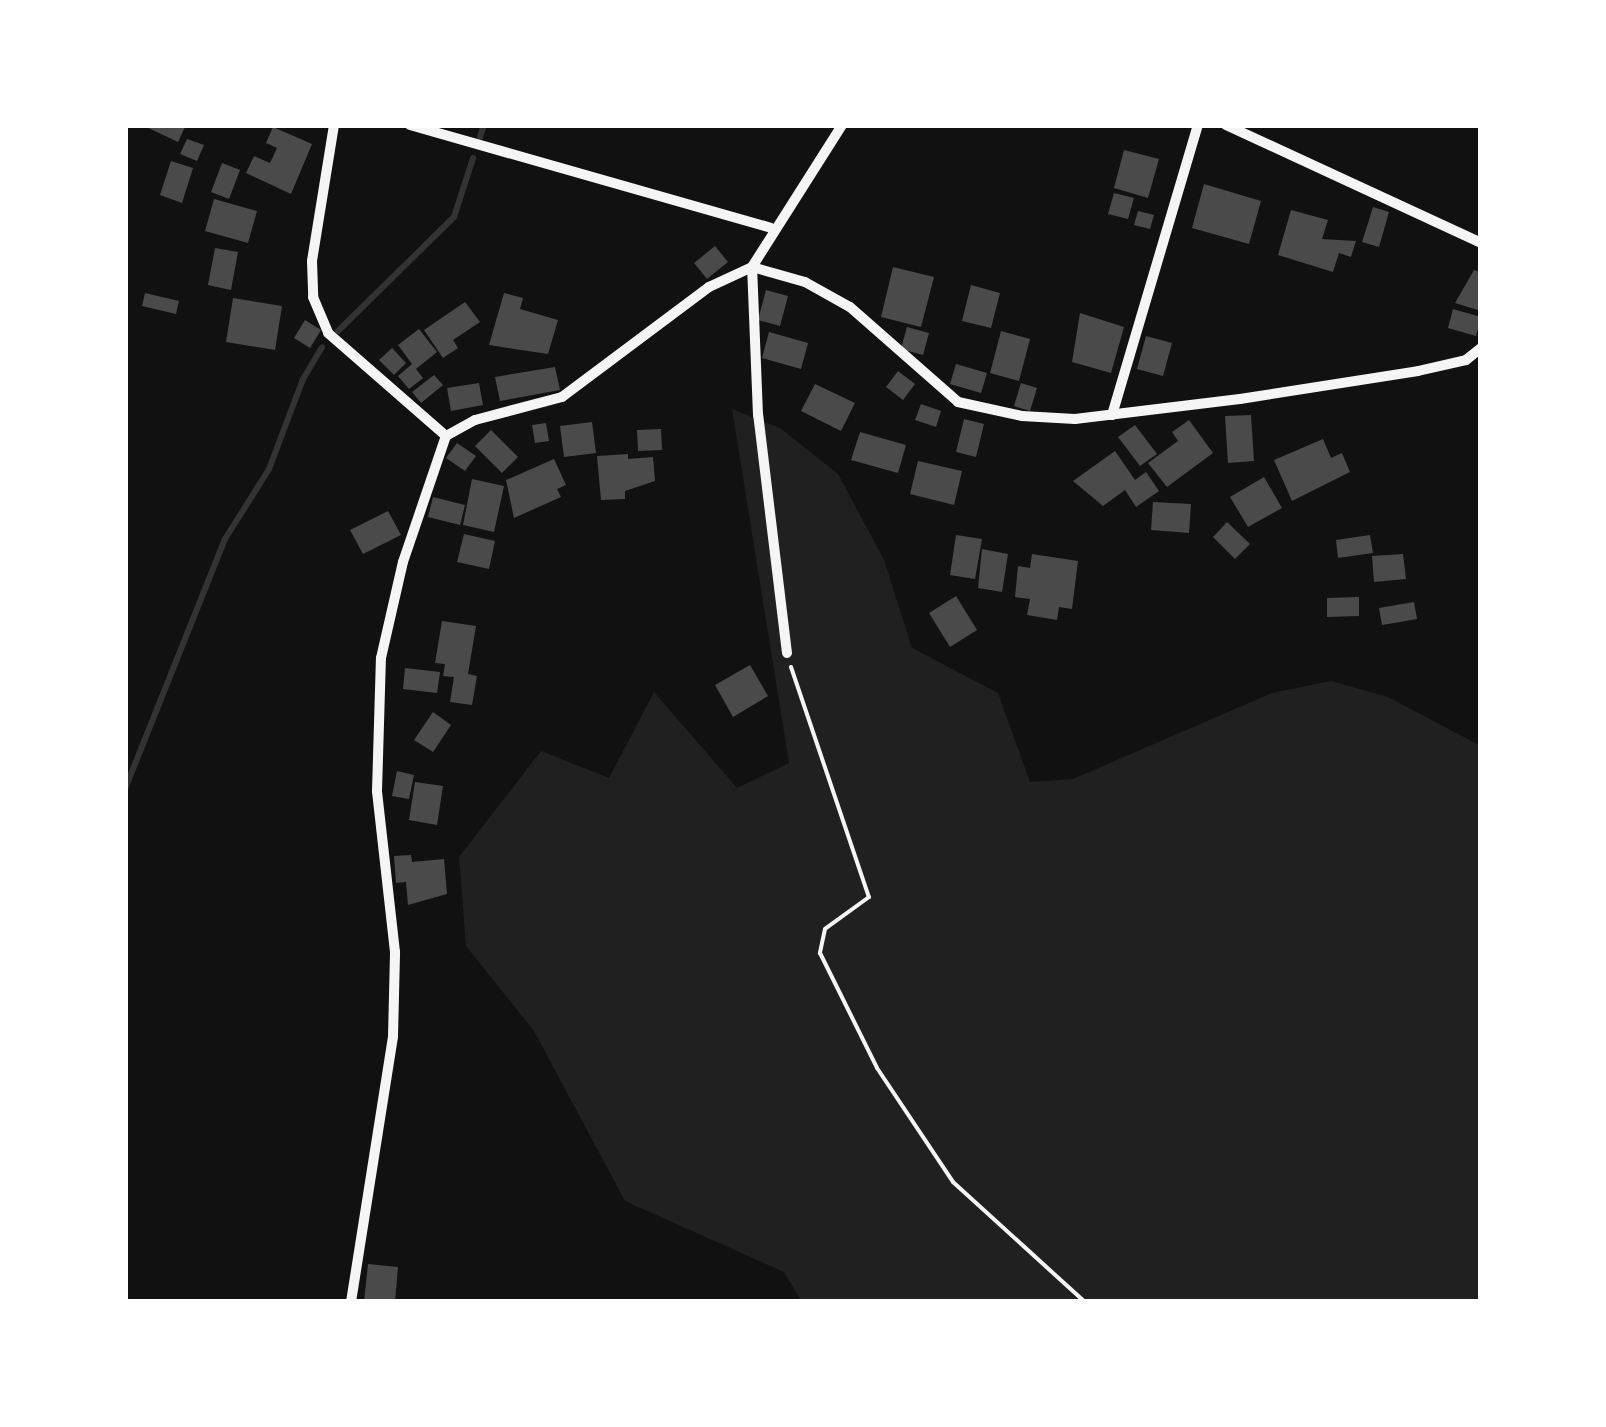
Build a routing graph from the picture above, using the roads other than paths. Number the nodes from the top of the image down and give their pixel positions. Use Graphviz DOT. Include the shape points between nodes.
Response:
graph roads {
  1 [pos="334,125"];
  2 [pos="410,125"];
  3 [pos="842,125"];
  4 [pos="1198,125"];
  5 [pos="1226,125"];
  6 [pos="772,228"];
  7 [pos="1481,243"];
  8 [pos="752,268"];
  9 [pos="1481,348"];
  10 [pos="1112,415"];
  11 [pos="446,436"];
  12 [pos="787,653"];
  13 [pos="351,1302"];
  1 -- 11 [label="street" via="312,261 313,297 328,333"];
  2 -- 6 [label="street"];
  3 -- 6 [label="street"];
  4 -- 10 [label="street"];
  5 -- 7 [label="street"];
  6 -- 8 [label="street"];
  8 -- 10 [label="street" via="804,282 850,307 958,402 1022,416"];
  8 -- 11 [label="street" via="709,287 562,397 475,420"];
  8 -- 12 [label="street" via="758,415"];
  9 -- 10 [label="street" via="1466,360 1418,371"];
  11 -- 13 [label="street" via="404,562 382,658 377,791 395,952 393,1036"];
}
